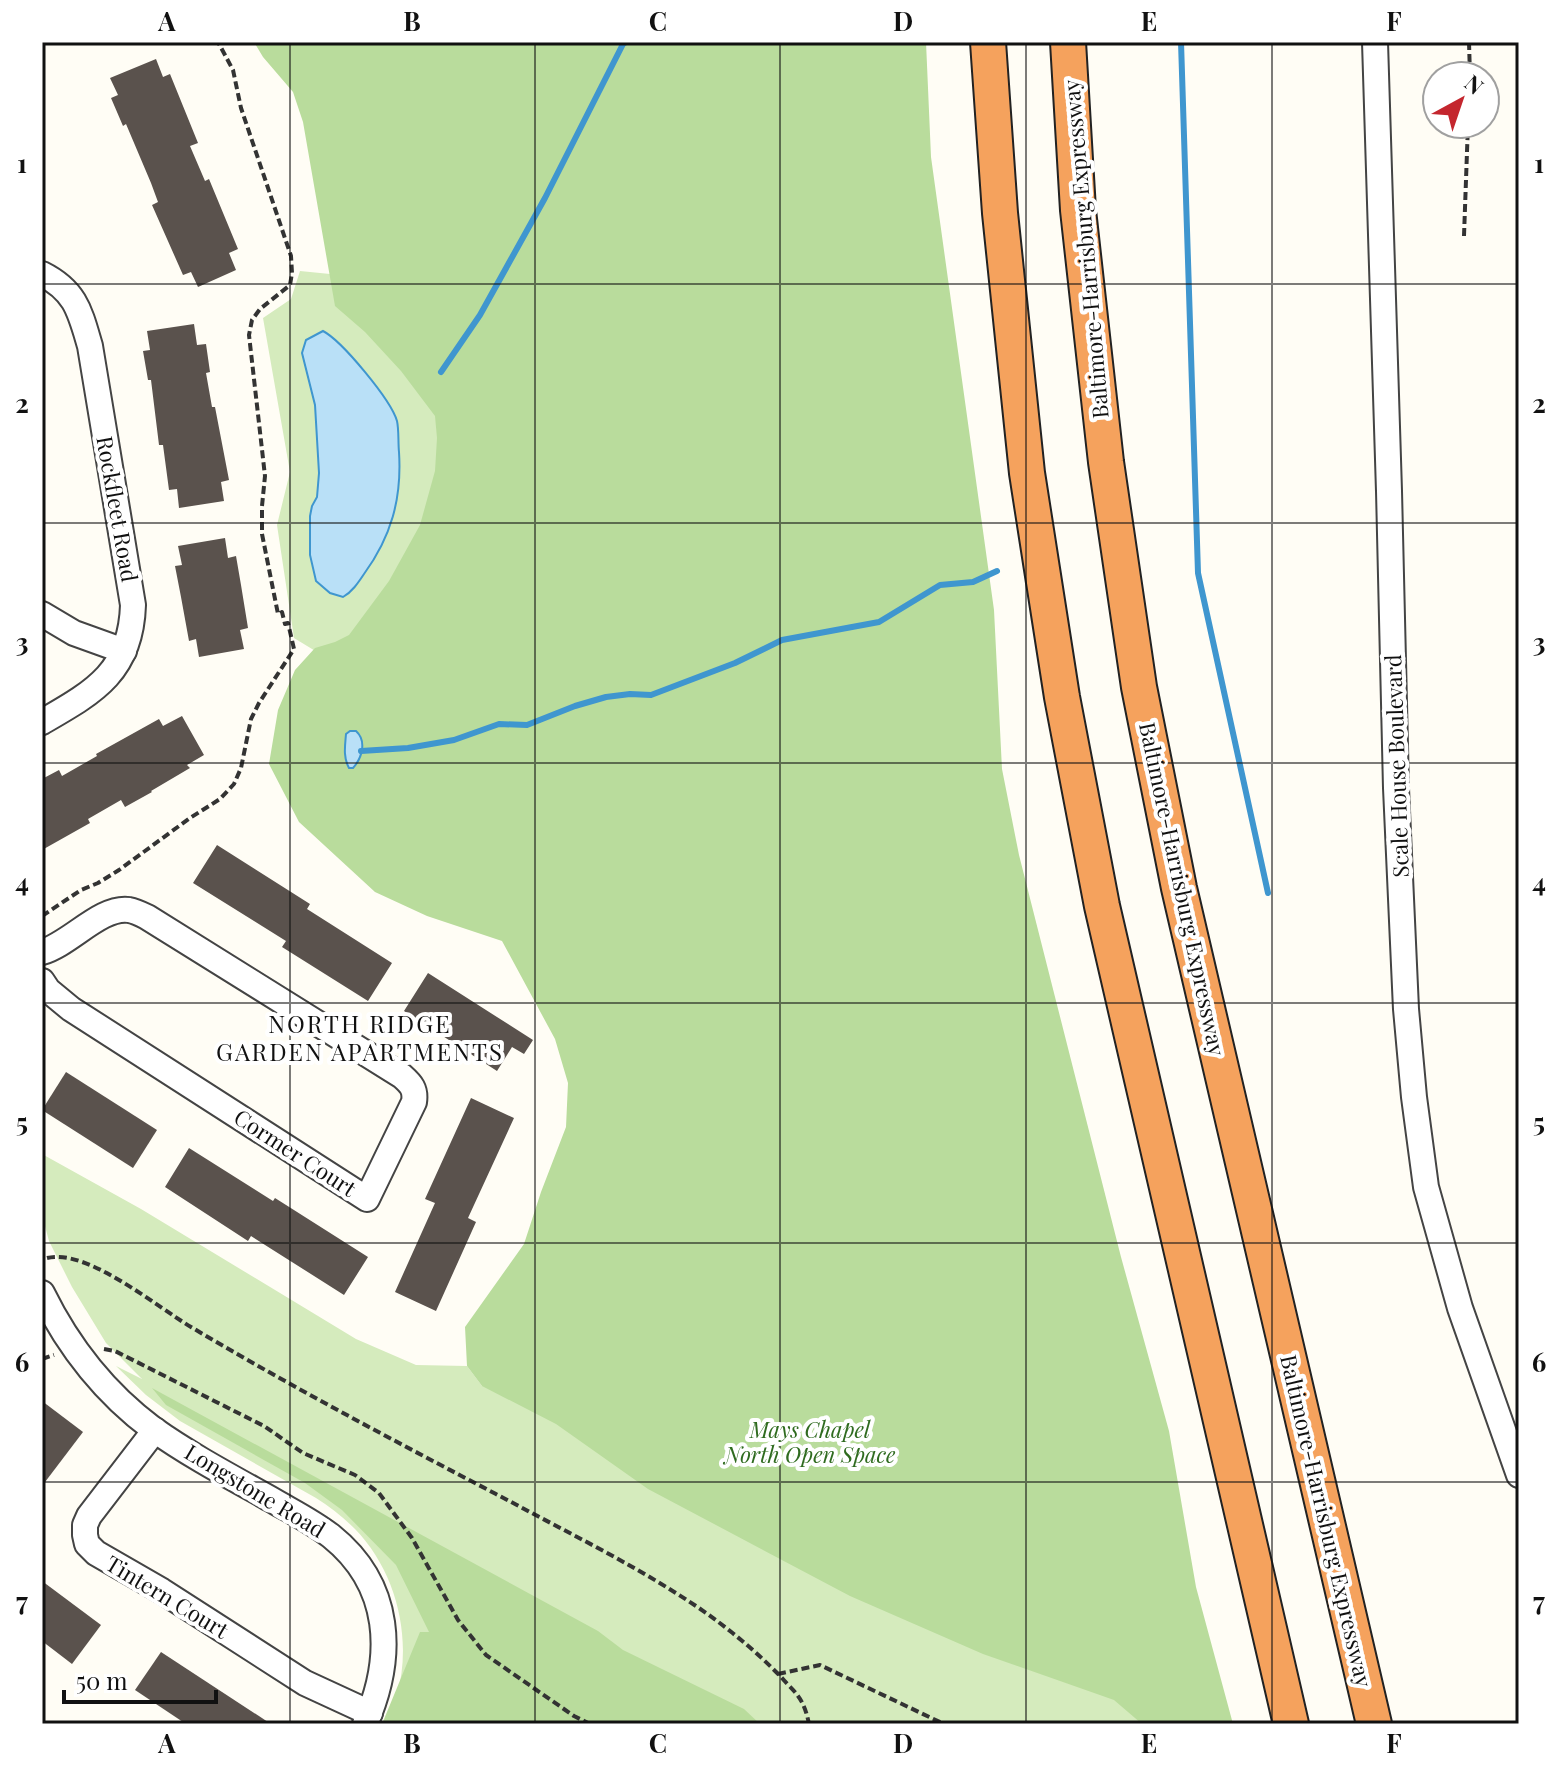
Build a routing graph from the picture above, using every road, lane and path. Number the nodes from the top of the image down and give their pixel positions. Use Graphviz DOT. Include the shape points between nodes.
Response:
graph roads {
  1 [pos="218,42"];
  2 [pos="988,42"];
  3 [pos="1068,42"];
  4 [pos="1375,42"];
  5 [pos="1467,140"];
  6 [pos="1464,236"];
  7 [pos="42,274"];
  8 [pos="42,614"];
  9 [pos="124,651"];
  10 [pos="42,722"];
  11 [pos="42,916"];
  12 [pos="42,952"];
  13 [pos="42,981"];
  14 [pos="47,1258"];
  15 [pos="42,1293"];
  16 [pos="64,1351"];
  17 [pos="42,1359"];
  18 [pos="155,1430"];
  19 [pos="1519,1475"];
  20 [pos="778,1674"];
  21 [pos="368,1718"];
  22 [pos="590,1724"];
  23 [pos="809,1724"];
  24 [pos="944,1724"];
  25 [pos="1291,1724"];
  26 [pos="1374,1724"];
  1 -- 11 [label="path" via="233,70 291,256 290,285 260,309 249,335 265,476 262,534 278,614 282,612 288,623 294,649 251,719 241,768 220,799"];
  2 -- 25 [label="highway" via="1027,473 1062,697 1102,906"];
  3 -- 26 [label="highway, Baltimore-Harrisburg Expressway" via="1078,210 1106,462 1139,687 1179,888"];
  4 -- 19 [label="street, Scale House Boulevard" via="1396,788 1414,1097 1426,1187 1460,1308"];
  5 -- 6 [label="path"];
  7 -- 9 [label="street, Rockfleet Road" via="66,289 90,346 133,605 133,626"];
  8 -- 9 [label="street" via="74,633"];
  9 -- 10 [label="street, Rockfleet Road" via="100,686"];
  12 -- 13 [label="street, Cormer Court" via="102,916 131,910 402,1076 415,1092 414,1102 367,1199 71,1009"];
  14 -- 20 [label="path" via="69,1258 104,1271 334,1409 675,1592 733,1633"];
  15 -- 16 [label="street, Longstone Road"];
  16 -- 17 [label="path"];
  16 -- 18 [label="street, Longstone Road"];
  16 -- 22 [label="path" via="115,1351 264,1426 303,1453 355,1475 379,1493 412,1538 458,1620 486,1655"];
  18 -- 21 [label="street, Longstone Road" via="308,1520 355,1561 371,1584 385,1638 383,1667"];
  18 -- 21 [label="street, Tintern Court" via="89,1516 87,1544"];
  20 -- 23 [label="path" via="798,1696"];
  20 -- 24 [label="path" via="820,1665"];
}
